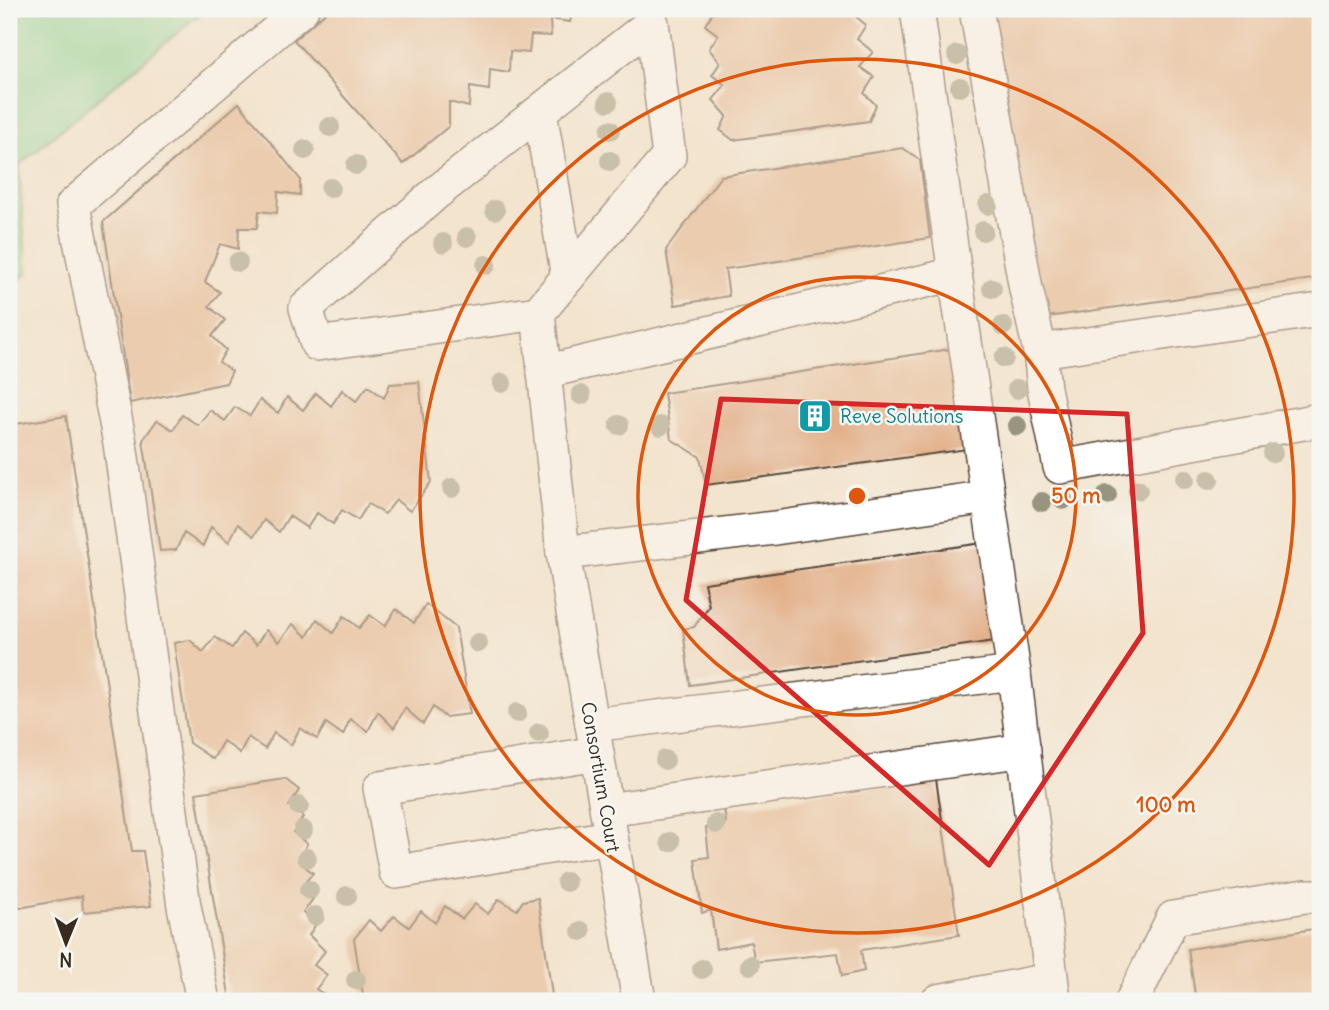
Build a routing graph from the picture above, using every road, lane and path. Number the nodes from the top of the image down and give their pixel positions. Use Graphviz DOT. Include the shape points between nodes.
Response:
graph roads {
  1 [pos="302,9"];
  2 [pos="918,9"];
  3 [pos="976,9"];
  4 [pos="540,112"];
  5 [pos="955,274"];
  6 [pos="568,277"];
  7 [pos="1320,310"];
  8 [pos="538,313"];
  9 [pos="1040,351"];
  10 [pos="544,372"];
  11 [pos="1320,420"];
  12 [pos="988,497"];
  13 [pos="563,553"];
  14 [pos="1014,673"];
  15 [pos="595,739"];
  16 [pos="1024,750"];
  17 [pos="609,824"];
  18 [pos="1320,895"];
  19 [pos="1052,990"];
  20 [pos="203,1001"];
  21 [pos="639,1001"];
  22 [pos="938,1001"];
  23 [pos="1132,1001"];
  1 -- 20 [label="street" via="73,205 120,443 184,906"];
  2 -- 5 [label="street"];
  3 -- 9 [label="street"];
  4 -- 6 [label="street"];
  4 -- 6 [label="street" via="652,23 669,156"];
  4 -- 8 [label="street" via="436,193 306,307 317,344"];
  5 -- 10 [label="street"];
  5 -- 12 [label="street"];
  6 -- 8 [label="street"];
  7 -- 9 [label="street"];
  8 -- 10 [label="street, Consortium Court"];
  9 -- 11 [label="street" via="1060,467"];
  10 -- 13 [label="street, Consortium Court"];
  12 -- 13 [label="street"];
  12 -- 14 [label="street"];
  13 -- 15 [label="street, Consortium Court"];
  14 -- 15 [label="street"];
  14 -- 16 [label="street"];
  15 -- 17 [label="street, Consortium Court"];
  15 -- 17 [label="street" via="380,789 396,872"];
  16 -- 17 [label="street"];
  16 -- 19 [label="street"];
  17 -- 21 [label="street, Consortium Court"];
  18 -- 23 [label="street" via="1173,918"];
  19 -- 22 [label="street"];
}
